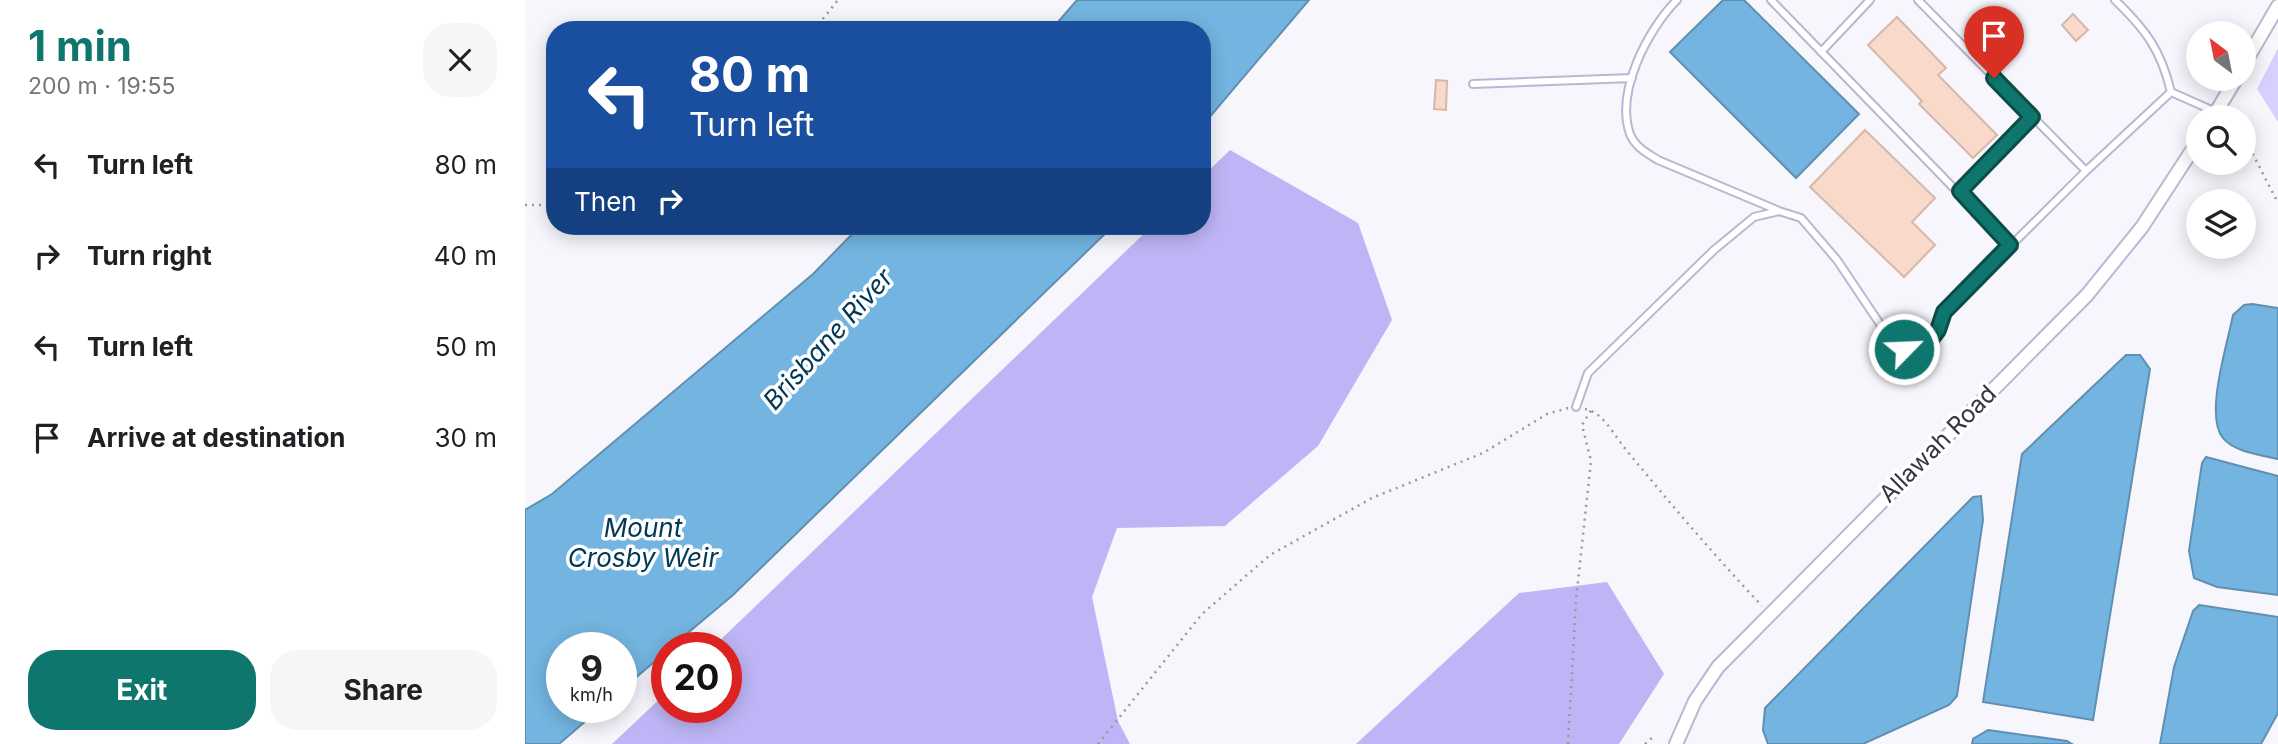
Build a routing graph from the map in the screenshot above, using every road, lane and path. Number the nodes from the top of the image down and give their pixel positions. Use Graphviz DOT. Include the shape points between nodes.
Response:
graph roads {
  1 [pos="838,0"];
  2 [pos="1677,0"];
  3 [pos="1772,0"];
  4 [pos="1870,0"];
  5 [pos="1918,0"];
  6 [pos="2115,0"];
  7 [pos="2278,6"];
  8 [pos="821,21"];
  9 [pos="2256,44"];
  10 [pos="1821,52"];
  11 [pos="1632,78"];
  12 [pos="1473,84"];
  13 [pos="2171,92"];
  14 [pos="2196,105"];
  15 [pos="2032,117"];
  16 [pos="2186,159"];
  17 [pos="2256,160"];
  18 [pos="2086,171"];
  19 [pos="1960,191"];
  20 [pos="2278,203"];
  21 [pos="525,205"];
  22 [pos="546,205"];
  23 [pos="1779,211"];
  24 [pos="2010,245"];
  25 [pos="1576,407"];
  26 [pos="1591,410"];
  27 [pos="1769,614"];
  28 [pos="1653,737"];
  29 [pos="1098,744"];
  30 [pos="1568,744"];
  31 [pos="1645,744"];
  32 [pos="1676,744"];
  1 -- 8 [label="path"];
  2 -- 11 [label="lane" via="1659,18"];
  3 -- 10 [label="lane"];
  4 -- 10 [label="lane"];
  5 -- 15 [label="lane"];
  6 -- 13 [label="lane" via="2154,44 2164,61"];
  7 -- 9 [label="street"];
  10 -- 19 [label="lane"];
  11 -- 12 [label="lane"];
  11 -- 23 [label="lane" via="1627,99 1630,134 1641,150"];
  13 -- 14 [label="lane"];
  13 -- 18 [label="lane"];
  15 -- 18 [label="lane"];
  15 -- 19 [label="lane"];
  16 -- 27 [label="street, Allawah Road" via="2142,227 2087,295"];
  17 -- 20 [label="path"];
  18 -- 24 [label="lane"];
  19 -- 24 [label="lane"];
  21 -- 22 [label="path"];
  23 -- 24 [label="lane" via="1801,218 1837,260 1888,336 1904,349 1926,346 1944,312"];
  23 -- 25 [label="lane" via="1754,217 1714,250 1588,373"];
  25 -- 26 [label="path"];
  25 -- 29 [label="path" via="1547,414 1483,453 1372,498 1270,555 1202,614"];
  26 -- 27 [label="path"];
  26 -- 30 [label="path" via="1582,425 1591,461"];
  27 -- 32 [label="street, Allawah Road" via="1718,667 1695,701"];
  28 -- 31 [label="path"];
}
